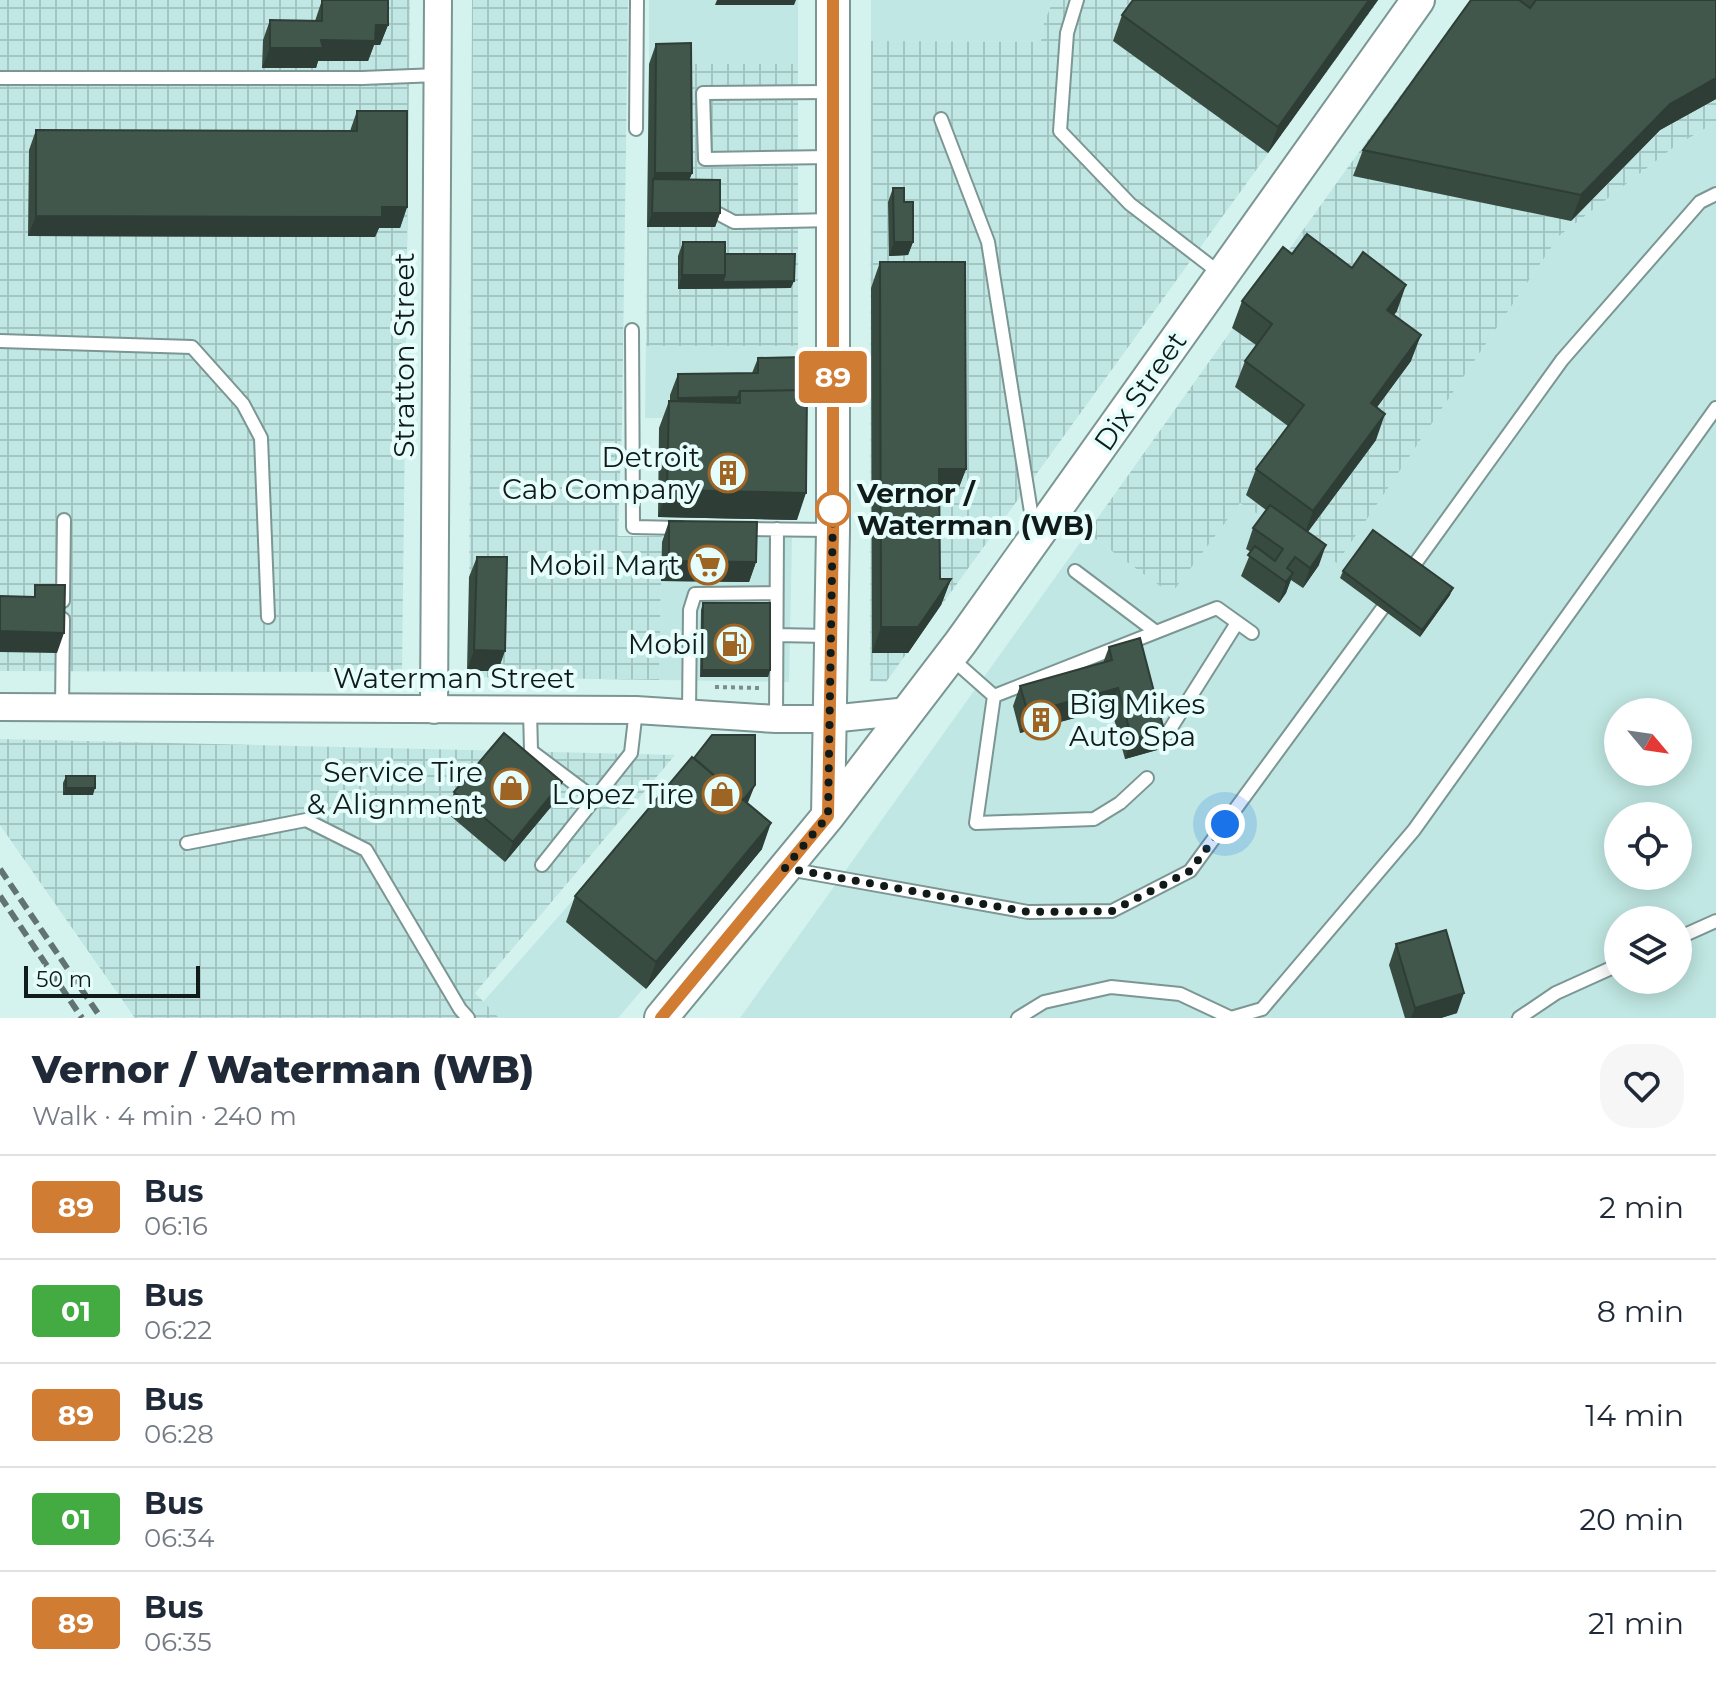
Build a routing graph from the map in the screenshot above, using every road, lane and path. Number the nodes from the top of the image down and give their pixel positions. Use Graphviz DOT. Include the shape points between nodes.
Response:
graph roads {
  1 [pos="438,0"];
  2 [pos="637,0"];
  3 [pos="833,0"];
  4 [pos="1077,0"];
  5 [pos="1418,0"];
  6 [pos="438,75"];
  7 [pos="0,78"];
  8 [pos="833,92"];
  9 [pos="941,119"];
  10 [pos="636,129"];
  11 [pos="833,157"];
  12 [pos="1716,194"];
  13 [pos="715,212"];
  14 [pos="833,220"];
  15 [pos="1222,275"];
  16 [pos="632,330"];
  17 [pos="0,341"];
  18 [pos="1716,408"];
  19 [pos="64,520"];
  20 [pos="697,528"];
  21 [pos="729,529"];
  22 [pos="777,529"];
  23 [pos="833,530"];
  24 [pos="1035,538"];
  25 [pos="1412,568"];
  26 [pos="1075,571"];
  27 [pos="776,593"];
  28 [pos="1382,609"];
  29 [pos="268,617"];
  30 [pos="1237,623"];
  31 [pos="1156,632"];
  32 [pos="1252,633"];
  33 [pos="775,635"];
  34 [pos="831,636"];
  35 [pos="950,657"];
  36 [pos="715,687"];
  37 [pos="762,688"];
  38 [pos="994,696"];
  39 [pos="0,707"];
  40 [pos="62,708"];
  41 [pos="434,710"];
  42 [pos="530,710"];
  43 [pos="636,710"];
  44 [pos="908,711"];
  45 [pos="689,714"];
  46 [pos="776,719"];
  47 [pos="830,719"];
  48 [pos="1167,734"];
  49 [pos="1147,778"];
  50 [pos="595,799"];
  51 [pos="828,816"];
  52 [pos="187,843"];
  53 [pos="542,865"];
  54 [pos="785,868"];
  55 [pos="1716,921"];
  56 [pos="1692,932"];
  57 [pos="1604,971"];
  58 [pos="468,1018"];
  59 [pos="661,1018"];
  60 [pos="1018,1018"];
  61 [pos="1519,1018"];
  1 -- 6 [label="street, Stratton Street"];
  2 -- 10 [label="lane"];
  3 -- 8 [label="street"];
  4 -- 15 [label="lane" via="1067,33 1060,131 1130,204"];
  5 -- 15 [label="street, Dix Street"];
  6 -- 7 [label="lane"];
  6 -- 41 [label="street, Stratton Street"];
  8 -- 11 [label="street"];
  8 -- 11 [label="lane" via="703,93 705,159"];
  9 -- 24 [label="lane" via="988,242"];
  11 -- 14 [label="street"];
  12 -- 25 [label="lane" via="1700,202 1562,360"];
  13 -- 14 [label="lane" via="734,222"];
  14 -- 23 [label="street"];
  15 -- 24 [label="street, Dix Street"];
  16 -- 20 [label="lane" via="633,527"];
  17 -- 29 [label="lane" via="192,347 243,404 261,438"];
  18 -- 60 [label="lane" via="1414,830 1262,1009 1231,1018 1180,994 1111,987 1044,1002"];
  19 -- 40 [label="lane"];
  21 -- 22 [label="lane"];
  22 -- 23 [label="lane"];
  22 -- 27 [label="lane"];
  23 -- 34 [label="street"];
  24 -- 35 [label="street, Dix Street"];
  26 -- 31 [label="lane"];
  27 -- 33 [label="lane"];
  27 -- 45 [label="lane" via="695,594 690,610"];
  28 -- 54 [label="lane" via="1190,871 1112,911 1028,912"];
  30 -- 31 [label="lane" via="1217,608"];
  30 -- 32 [label="lane"];
  30 -- 48 [label="lane"];
  31 -- 38 [label="lane"];
  33 -- 34 [label="lane"];
  33 -- 46 [label="lane"];
  34 -- 47 [label="street"];
  35 -- 38 [label="lane"];
  35 -- 44 [label="street, Dix Street"];
  36 -- 37 [label="path"];
  38 -- 49 [label="lane" via="976,823 1094,819"];
  39 -- 40 [label="street, Waterman Street"];
  40 -- 41 [label="street, Waterman Street"];
  41 -- 42 [label="street, Waterman Street"];
  42 -- 43 [label="street, Waterman Street"];
  42 -- 50 [label="lane" via="531,751"];
  43 -- 45 [label="street, Waterman Street"];
  43 -- 50 [label="lane" via="631,753"];
  44 -- 47 [label="street, Waterman Street"];
  44 -- 51 [label="street, Dix Street"];
  45 -- 46 [label="street, Waterman Street"];
  46 -- 47 [label="street, Waterman Street"];
  47 -- 51 [label="street"];
  50 -- 53 [label="lane"];
  51 -- 54 [label="street, Dix Street"];
  52 -- 58 [label="lane" via="306,820 366,850"];
  54 -- 59 [label="street, Dix Street"];
  55 -- 56 [label="lane"];
  57 -- 61 [label="lane" via="1556,993"];
}
